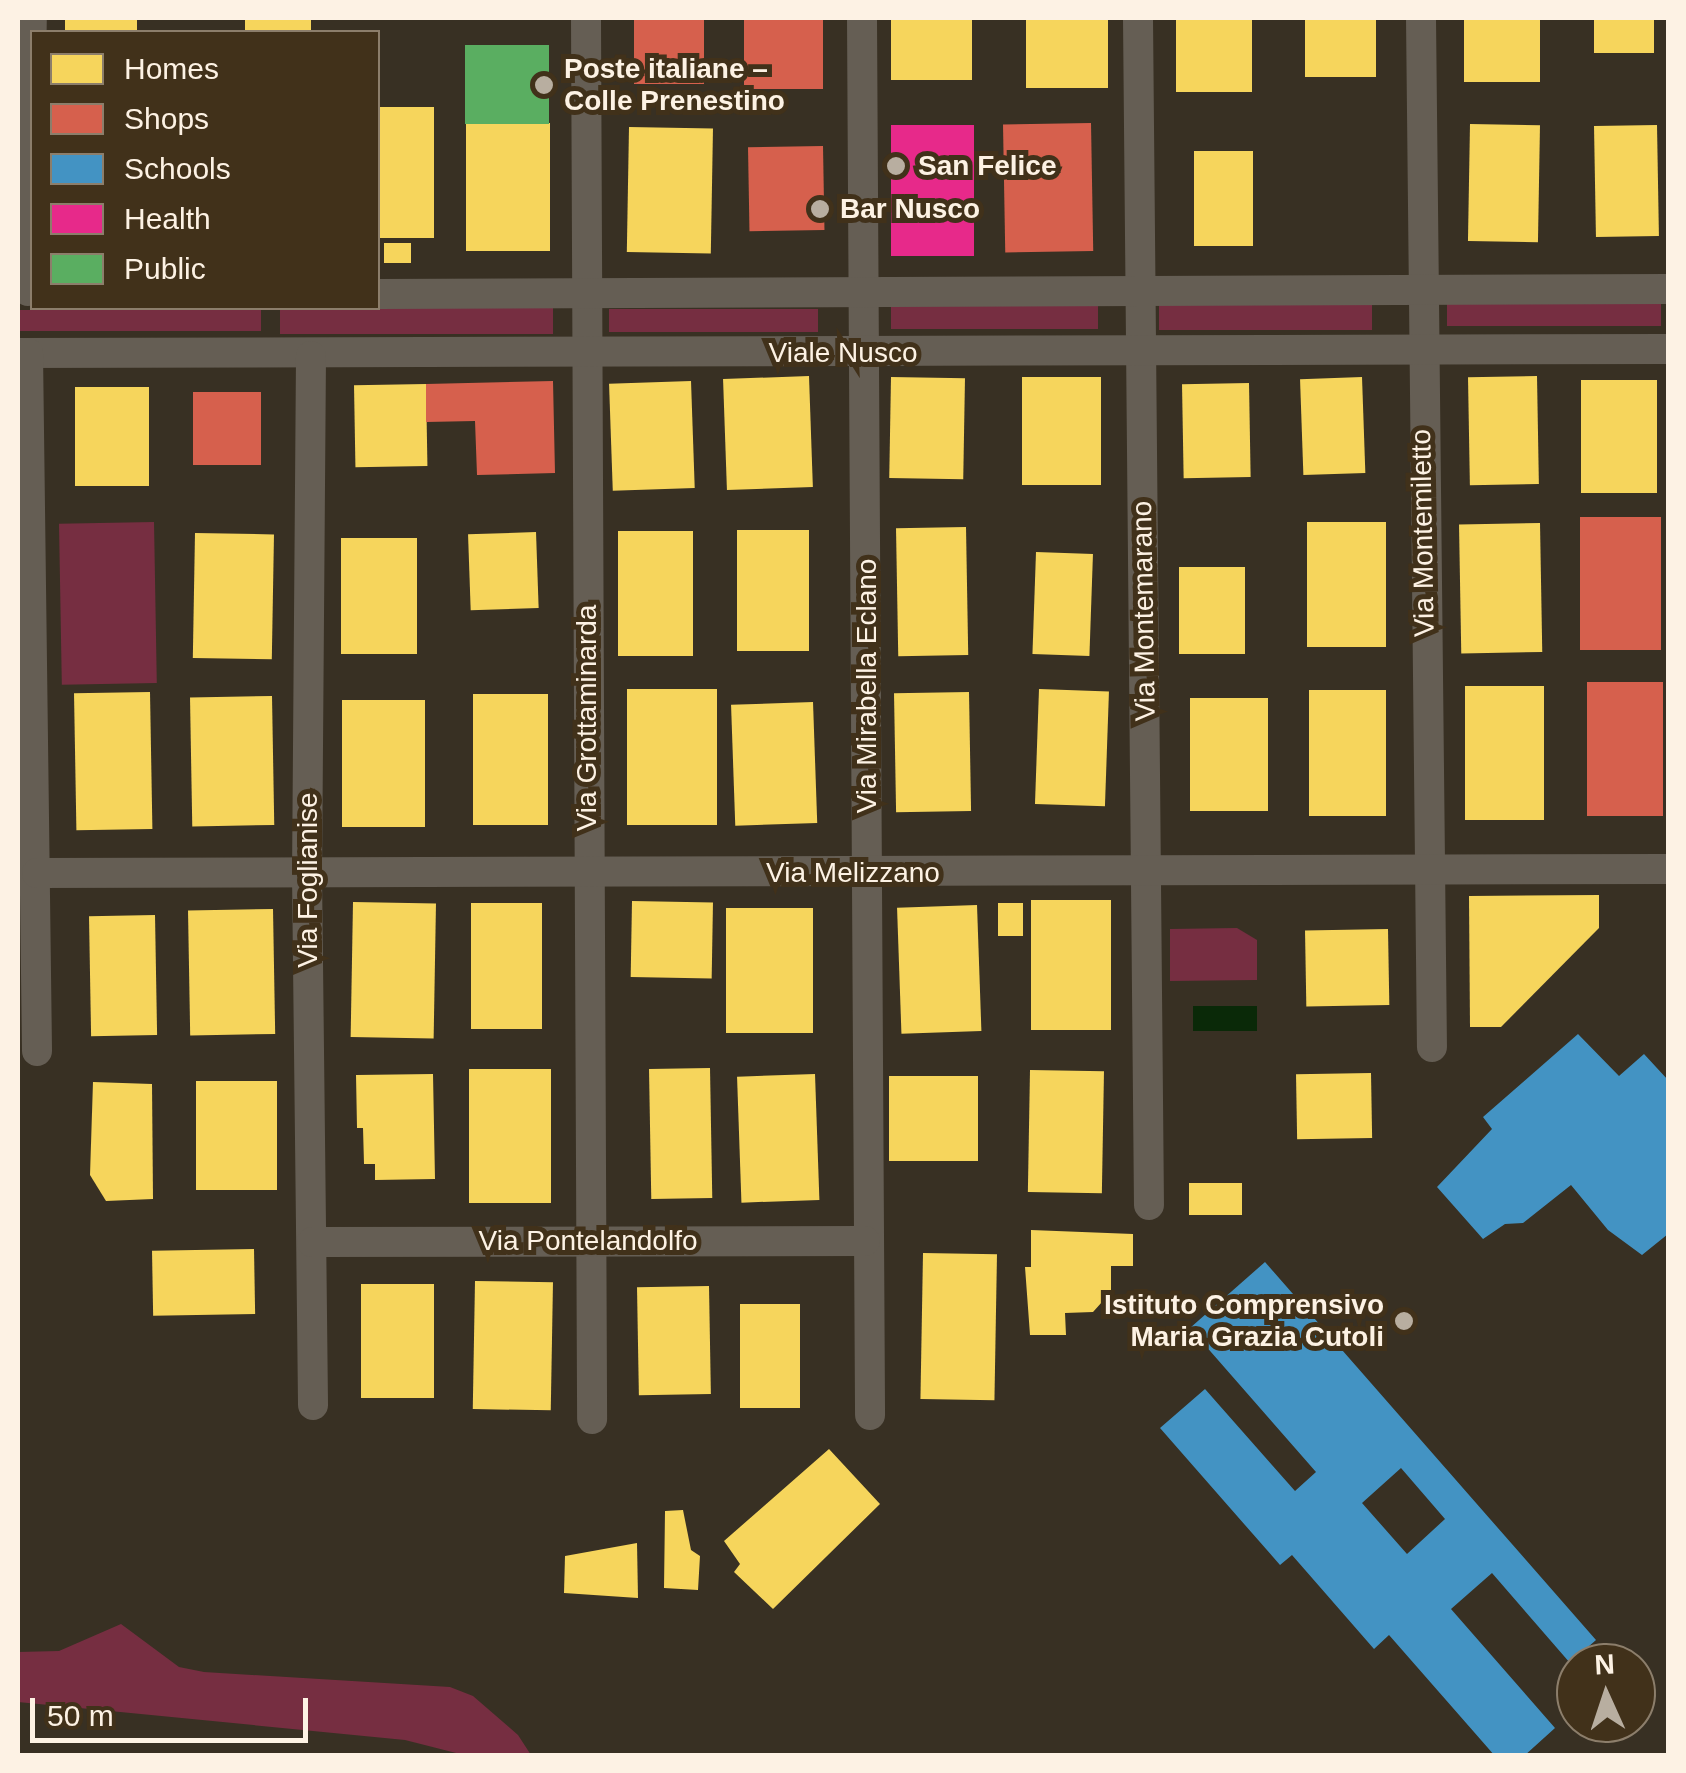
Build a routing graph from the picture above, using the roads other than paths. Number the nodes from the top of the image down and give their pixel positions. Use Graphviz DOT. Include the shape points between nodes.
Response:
graph roads {
  1 [pos="586,18"];
  2 [pos="862,18"];
  3 [pos="1138,18"];
  4 [pos="1420,18"];
  5 [pos="30,109"];
  6 [pos="1668,289"];
  7 [pos="26,291"];
  8 [pos="1139,292"];
  9 [pos="1420,292"];
  10 [pos="380,294"];
  11 [pos="586,294"];
  12 [pos="864,294"];
  13 [pos="1421,349"];
  14 [pos="1668,349"];
  15 [pos="1140,350"];
  16 [pos="23,353"];
  17 [pos="586,354"];
  18 [pos="864,354"];
  19 [pos="312,356"];
  20 [pos="1668,869"];
  21 [pos="1427,872"];
  22 [pos="37,873"];
  23 [pos="587,873"];
  24 [pos="869,873"];
  25 [pos="307,874"];
  26 [pos="1149,874"];
  27 [pos="1432,1048"];
  28 [pos="37,1051"];
  29 [pos="1149,1205"];
  30 [pos="589,1241"];
  31 [pos="864,1241"];
  32 [pos="312,1242"];
  33 [pos="313,1404"];
  34 [pos="870,1415"];
  35 [pos="592,1419"];
  1 -- 11 [label="street, Via Grottaminarda"];
  2 -- 12 [label="street, Via Mirabella Eclano"];
  3 -- 8 [label="street, Via Montemarano"];
  4 -- 9 [label="street, Via Montemiletto"];
  5 -- 7 [label="street"];
  6 -- 9 [label="street"];
  8 -- 9 [label="street"];
  8 -- 12 [label="street"];
  8 -- 15 [label="street, Via Montemarano"];
  9 -- 13 [label="street, Via Montemiletto"];
  10 -- 11 [label="street"];
  11 -- 12 [label="street"];
  11 -- 17 [label="street, Via Grottaminarda"];
  12 -- 18 [label="street, Via Mirabella Eclano"];
  13 -- 14 [label="street, Viale Nusco"];
  13 -- 15 [label="street, Viale Nusco"];
  13 -- 21 [label="street, Via Montemiletto"];
  15 -- 18 [label="street, Viale Nusco"];
  15 -- 26 [label="street, Via Montemarano"];
  16 -- 19 [label="street, Viale Nusco"];
  16 -- 22 [label="street"];
  17 -- 18 [label="street, Viale Nusco"];
  17 -- 19 [label="street, Viale Nusco"];
  17 -- 23 [label="street, Via Grottaminarda"];
  18 -- 24 [label="street, Via Mirabella Eclano"];
  19 -- 25 [label="street, Via Foglianise"];
  20 -- 21 [label="street, Via Melizzano"];
  21 -- 26 [label="street, Via Melizzano"];
  21 -- 27 [label="street, Via Montemiletto"];
  22 -- 25 [label="street, Via Melizzano"];
  22 -- 28 [label="street"];
  23 -- 24 [label="street, Via Melizzano"];
  23 -- 25 [label="street, Via Melizzano"];
  23 -- 30 [label="street, Via Grottaminarda"];
  24 -- 26 [label="street, Via Melizzano"];
  24 -- 31 [label="street, Via Mirabella Eclano"];
  25 -- 32 [label="street, Via Foglianise"];
  26 -- 29 [label="street, Via Montemarano"];
  30 -- 31 [label="street, Via Pontelandolfo"];
  30 -- 32 [label="street, Via Pontelandolfo"];
  30 -- 35 [label="street, Via Grottaminarda"];
  31 -- 34 [label="street, Via Mirabella Eclano"];
  32 -- 33 [label="street, Via Foglianise"];
}
